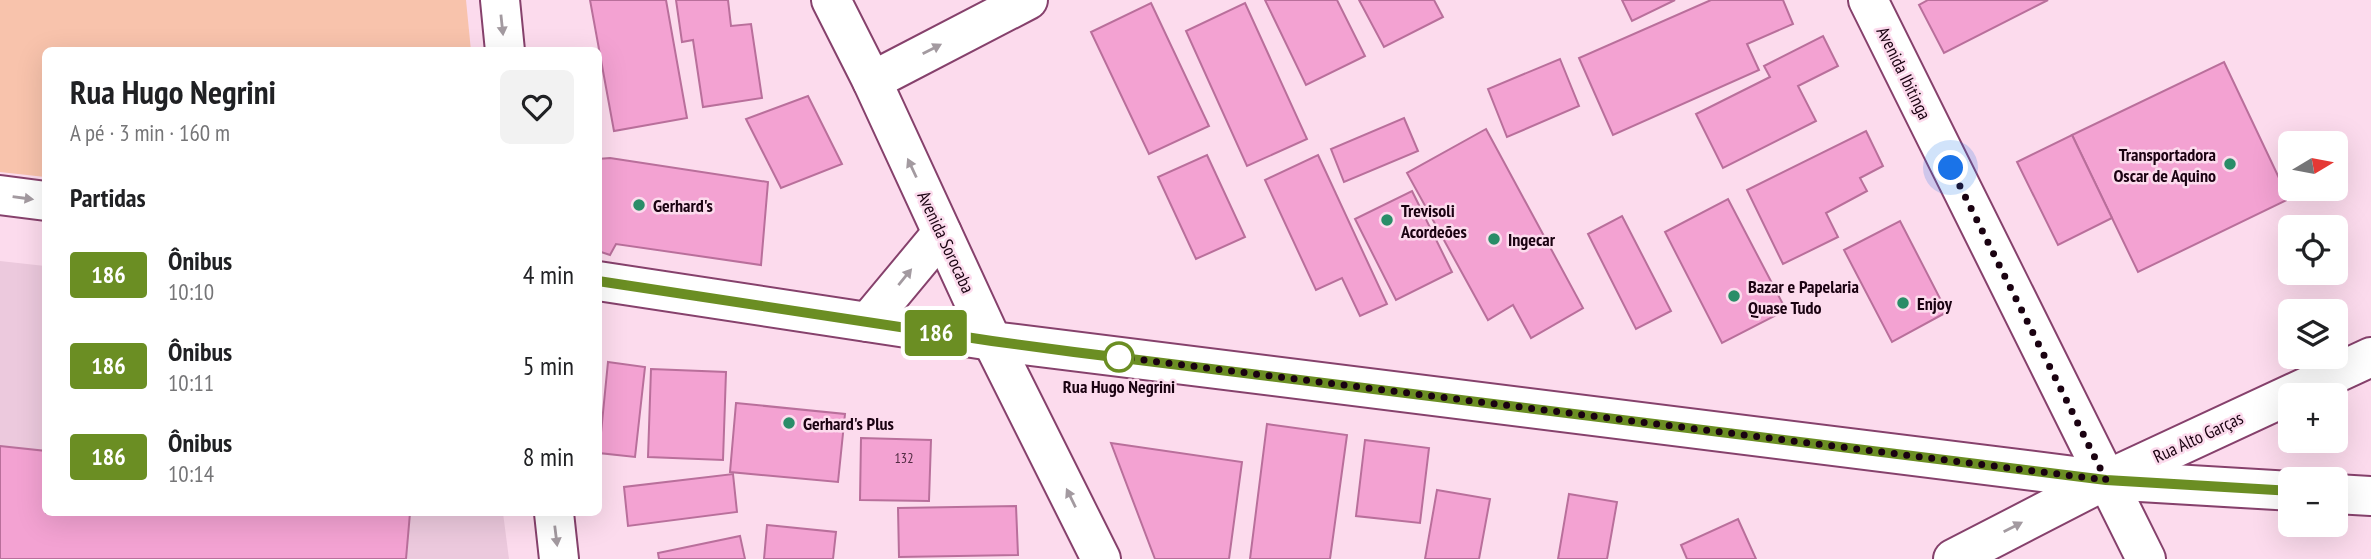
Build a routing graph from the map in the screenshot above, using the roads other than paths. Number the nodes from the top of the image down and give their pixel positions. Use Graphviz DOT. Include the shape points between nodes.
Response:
graph roads {
  1 [pos="500,0"];
  2 [pos="831,0"];
  3 [pos="1028,0"];
  4 [pos="1868,0"];
  5 [pos="505,47"];
  6 [pos="872,81"];
  7 [pos="0,195"];
  8 [pos="42,200"];
  9 [pos="942,233"];
  10 [pos="602,282"];
  11 [pos="869,322"];
  12 [pos="992,341"];
  13 [pos="2371,357"];
  14 [pos="2106,480"];
  15 [pos="2278,490"];
  16 [pos="2348,495"];
  17 [pos="2371,496"];
  18 [pos="554,516"];
  19 [pos="559,559"];
  20 [pos="1101,559"];
  21 [pos="1953,559"];
  22 [pos="2146,559"];
  1 -- 5 [label="main road, one-way"];
  2 -- 6 [label="main road, Avenida Sorocaba"];
  6 -- 3 [label="main road, one-way"];
  4 -- 14 [label="main road, Avenida Ibitinga"];
  9 -- 6 [label="main road, Avenida Sorocaba, one-way"];
  7 -- 8 [label="main road, one-way"];
  11 -- 9 [label="main road, one-way"];
  9 -- 12 [label="main road, Avenida Sorocaba"];
  10 -- 11 [label="main road"];
  11 -- 12 [label="main road"];
  12 -- 14 [label="main road"];
  20 -- 12 [label="main road, Avenida Sorocaba, one-way"];
  13 -- 14 [label="main road, Rua Alto Garças"];
  14 -- 15 [label="main road"];
  21 -- 14 [label="main road, Rua Alto Garças, one-way"];
  14 -- 22 [label="main road, Avenida Ibitinga"];
  16 -- 17 [label="main road"];
  18 -- 19 [label="main road, one-way"];
}
